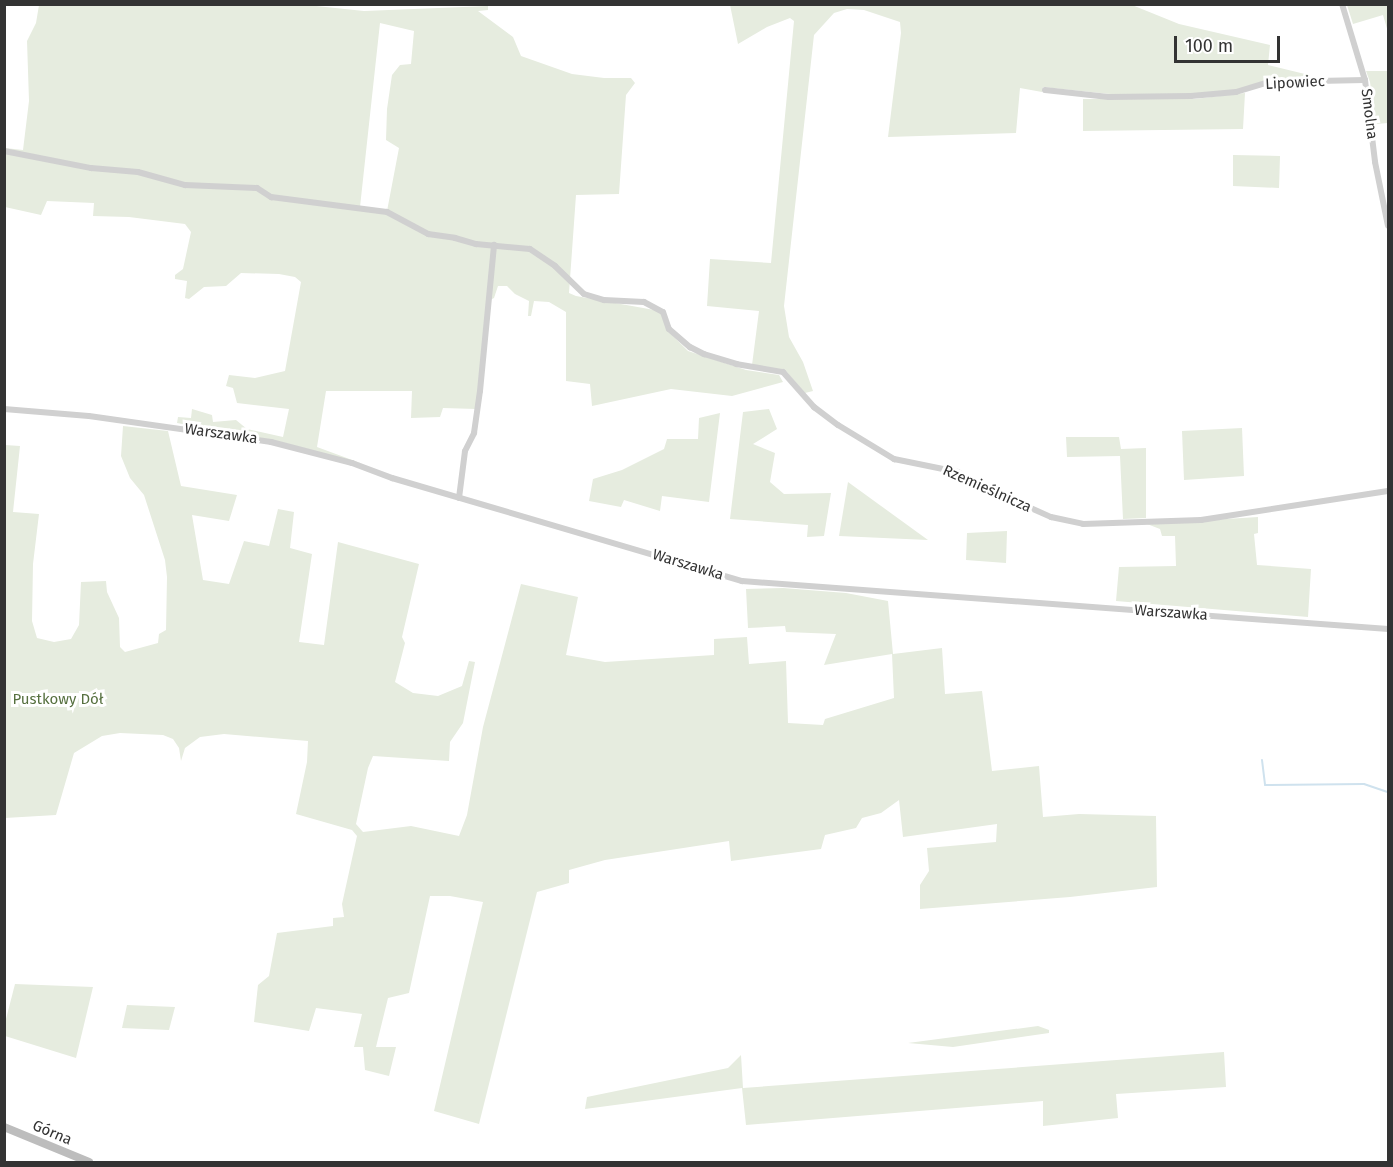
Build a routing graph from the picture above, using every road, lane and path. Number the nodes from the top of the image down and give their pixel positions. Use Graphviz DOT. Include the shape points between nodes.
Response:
graph roads {
  1 [pos="1342,4"];
  2 [pos="1365,80"];
  3 [pos="1045,90"];
  4 [pos="4,151"];
  5 [pos="1389,226"];
  6 [pos="494,246"];
  7 [pos="4,409"];
  8 [pos="1389,491"];
  9 [pos="459,498"];
  10 [pos="1389,629"];
  11 [pos="4,1127"];
  12 [pos="89,1162"];
  1 -- 2 [label="street, Smolna"];
  2 -- 3 [label="street, Lipowiec" via="1269,82 1236,92 1191,96 1108,97"];
  2 -- 5 [label="street, Smolna" via="1375,162"];
  4 -- 6 [label="street" via="91,168 138,172 185,185 257,188 272,197 387,212 428,234"];
  6 -- 8 [label="street, Rzemieślnicza" via="531,249 584,294 604,300 644,302 663,312 669,329 690,348 736,364 783,372 814,407 894,459 958,472 1051,517 1083,525 1200,520"];
  6 -- 9 [label="street" via="480,391 472,440 465,451"];
  7 -- 9 [label="street, Warszawka" via="256,438 352,463"];
  9 -- 10 [label="street, Warszawka" via="756,584"];
  11 -- 12 [label="street, Górna"];
}
